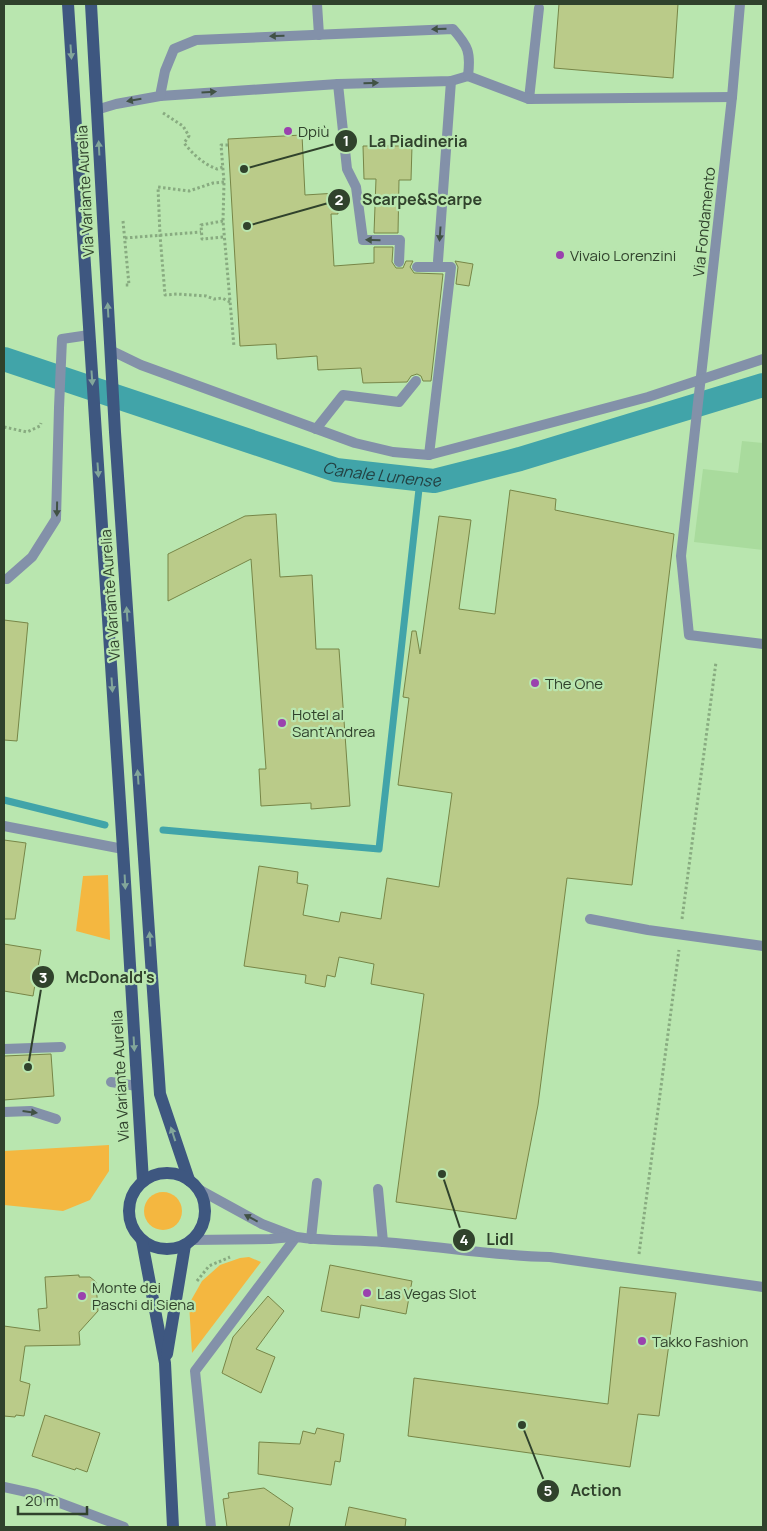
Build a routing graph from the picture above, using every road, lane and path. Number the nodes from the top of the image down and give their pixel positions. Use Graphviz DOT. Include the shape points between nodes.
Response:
graph roads {
  1 [pos="68,4"];
  2 [pos="91,4"];
  3 [pos="317,4"];
  4 [pos="740,4"];
  5 [pos="539,8"];
  6 [pos="319,34"];
  7 [pos="468,76"];
  8 [pos="450,81"];
  9 [pos="338,84"];
  10 [pos="160,96"];
  11 [pos="732,97"];
  12 [pos="529,99"];
  13 [pos="96,110"];
  14 [pos="159,110"];
  15 [pos="228,145"];
  16 [pos="223,167"];
  17 [pos="224,182"];
  18 [pos="223,221"];
  19 [pos="201,232"];
  20 [pos="160,235"];
  21 [pos="224,237"];
  22 [pos="125,238"];
  23 [pos="438,261"];
  24 [pos="398,262"];
  25 [pos="417,267"];
  26 [pos="230,302"];
  27 [pos="89,335"];
  28 [pos="234,347"];
  29 [pos="110,354"];
  30 [pos="763,359"];
  31 [pos="702,379"];
  32 [pos="416,381"];
  33 [pos="43,418"];
  34 [pos="4,427"];
  35 [pos="316,429"];
  36 [pos="429,455"];
  37 [pos="4,579"];
  38 [pos="763,644"];
  39 [pos="716,662"];
  40 [pos="4,826"];
  41 [pos="123,849"];
  42 [pos="590,919"];
  43 [pos="682,927"];
  44 [pos="763,946"];
  45 [pos="679,947"];
  46 [pos="61,1047"];
  47 [pos="4,1049"];
  48 [pos="111,1082"];
  49 [pos="137,1086"];
  50 [pos="4,1112"];
  51 [pos="56,1119"];
  52 [pos="189,1180"];
  53 [pos="143,1181"];
  54 [pos="317,1183"];
  55 [pos="198,1189"];
  56 [pos="378,1190"];
  57 [pos="296,1236"];
  58 [pos="311,1239"];
  59 [pos="142,1241"];
  60 [pos="188,1242"];
  61 [pos="383,1242"];
  62 [pos="238,1255"];
  63 [pos="639,1256"];
  64 [pos="193,1286"];
  65 [pos="763,1287"];
  66 [pos="165,1364"];
  67 [pos="4,1487"];
  68 [pos="124,1527"];
  69 [pos="174,1527"];
  70 [pos="211,1527"];
  1 -- 27 [label="main road, Via Variante Aurelia, one-way"];
  2 -- 13 [label="main road, Via Variante Aurelia"];
  3 -- 6 [label="street"];
  4 -- 11 [label="street, Via Fondamento"];
  5 -- 12 [label="street"];
  7 -- 6 [label="street, one-way" via="470,60 466,43 453,29"];
  6 -- 10 [label="street, one-way" via="196,40 174,49"];
  7 -- 8 [label="street"];
  7 -- 12 [label="street"];
  9 -- 8 [label="street, one-way"];
  8 -- 23 [label="street, one-way"];
  10 -- 9 [label="street, one-way"];
  24 -- 9 [label="street, one-way" via="400,240 363,240 356,187 347,169"];
  10 -- 13 [label="street, one-way"];
  11 -- 12 [label="street"];
  11 -- 31 [label="street, Via Fondamento"];
  29 -- 13 [label="main road, Via Variante Aurelia, one-way"];
  14 -- 16 [label="path" via="184,126 189,136 184,144 190,151 207,165 217,169"];
  15 -- 16 [label="path" via="221,145"];
  16 -- 17 [label="path"];
  17 -- 18 [label="path"];
  17 -- 20 [label="path" via="189,191 158,187"];
  18 -- 19 [label="path" via="200,224"];
  18 -- 21 [label="path"];
  19 -- 20 [label="path"];
  19 -- 21 [label="path" via="202,239"];
  20 -- 22 [label="path"];
  20 -- 26 [label="path" via="165,295 206,296"];
  21 -- 26 [label="path"];
  25 -- 36 [label="street" via="451,267"];
  26 -- 28 [label="path"];
  27 -- 37 [label="street, one-way" via="62,339 56,519 32,557"];
  27 -- 41 [label="main road, Via Variante Aurelia, one-way"];
  29 -- 35 [label="street"];
  52 -- 29 [label="main road, Via Variante Aurelia, one-way" via="160,1094"];
  30 -- 31 [label="street"];
  31 -- 36 [label="street" via="638,400"];
  31 -- 38 [label="street, Via Fondamento" via="681,556 689,635"];
  32 -- 35 [label="street" via="399,402 343,396"];
  33 -- 34 [label="path" via="40,426 27,432"];
  35 -- 36 [label="street" via="393,452"];
  39 -- 43 [label="path"];
  40 -- 41 [label="street"];
  41 -- 49 [label="main road, Via Variante Aurelia, one-way"];
  42 -- 44 [label="street"];
  45 -- 63 [label="path"];
  46 -- 47 [label="street"];
  48 -- 49 [label="street"];
  49 -- 53 [label="main road, Via Variante Aurelia"];
  50 -- 51 [label="street, one-way" via="31,1111"];
  52 -- 53 [label="main road, Via Variante Aurelia" via="178,1174 166,1173"];
  52 -- 55 [label="main road, Via Variante Aurelia"];
  53 -- 59 [label="main road" via="135,1188 128,1208 132,1227"];
  54 -- 58 [label="street"];
  57 -- 55 [label="street, one-way" via="262,1224"];
  55 -- 60 [label="main road" via="203,1199 204,1216 199,1231"];
  56 -- 61 [label="street"];
  57 -- 58 [label="street"];
  57 -- 60 [label="street"];
  57 -- 70 [label="street" via="195,1371"];
  58 -- 61 [label="street"];
  59 -- 60 [label="main road" via="163,1249 174,1249"];
  59 -- 66 [label="main road"];
  60 -- 66 [label="main road"];
  61 -- 65 [label="street" via="550,1257"];
  62 -- 64 [label="path" via="209,1266"];
  66 -- 69 [label="main road"];
  67 -- 68 [label="street" via="36,1494"];
}
